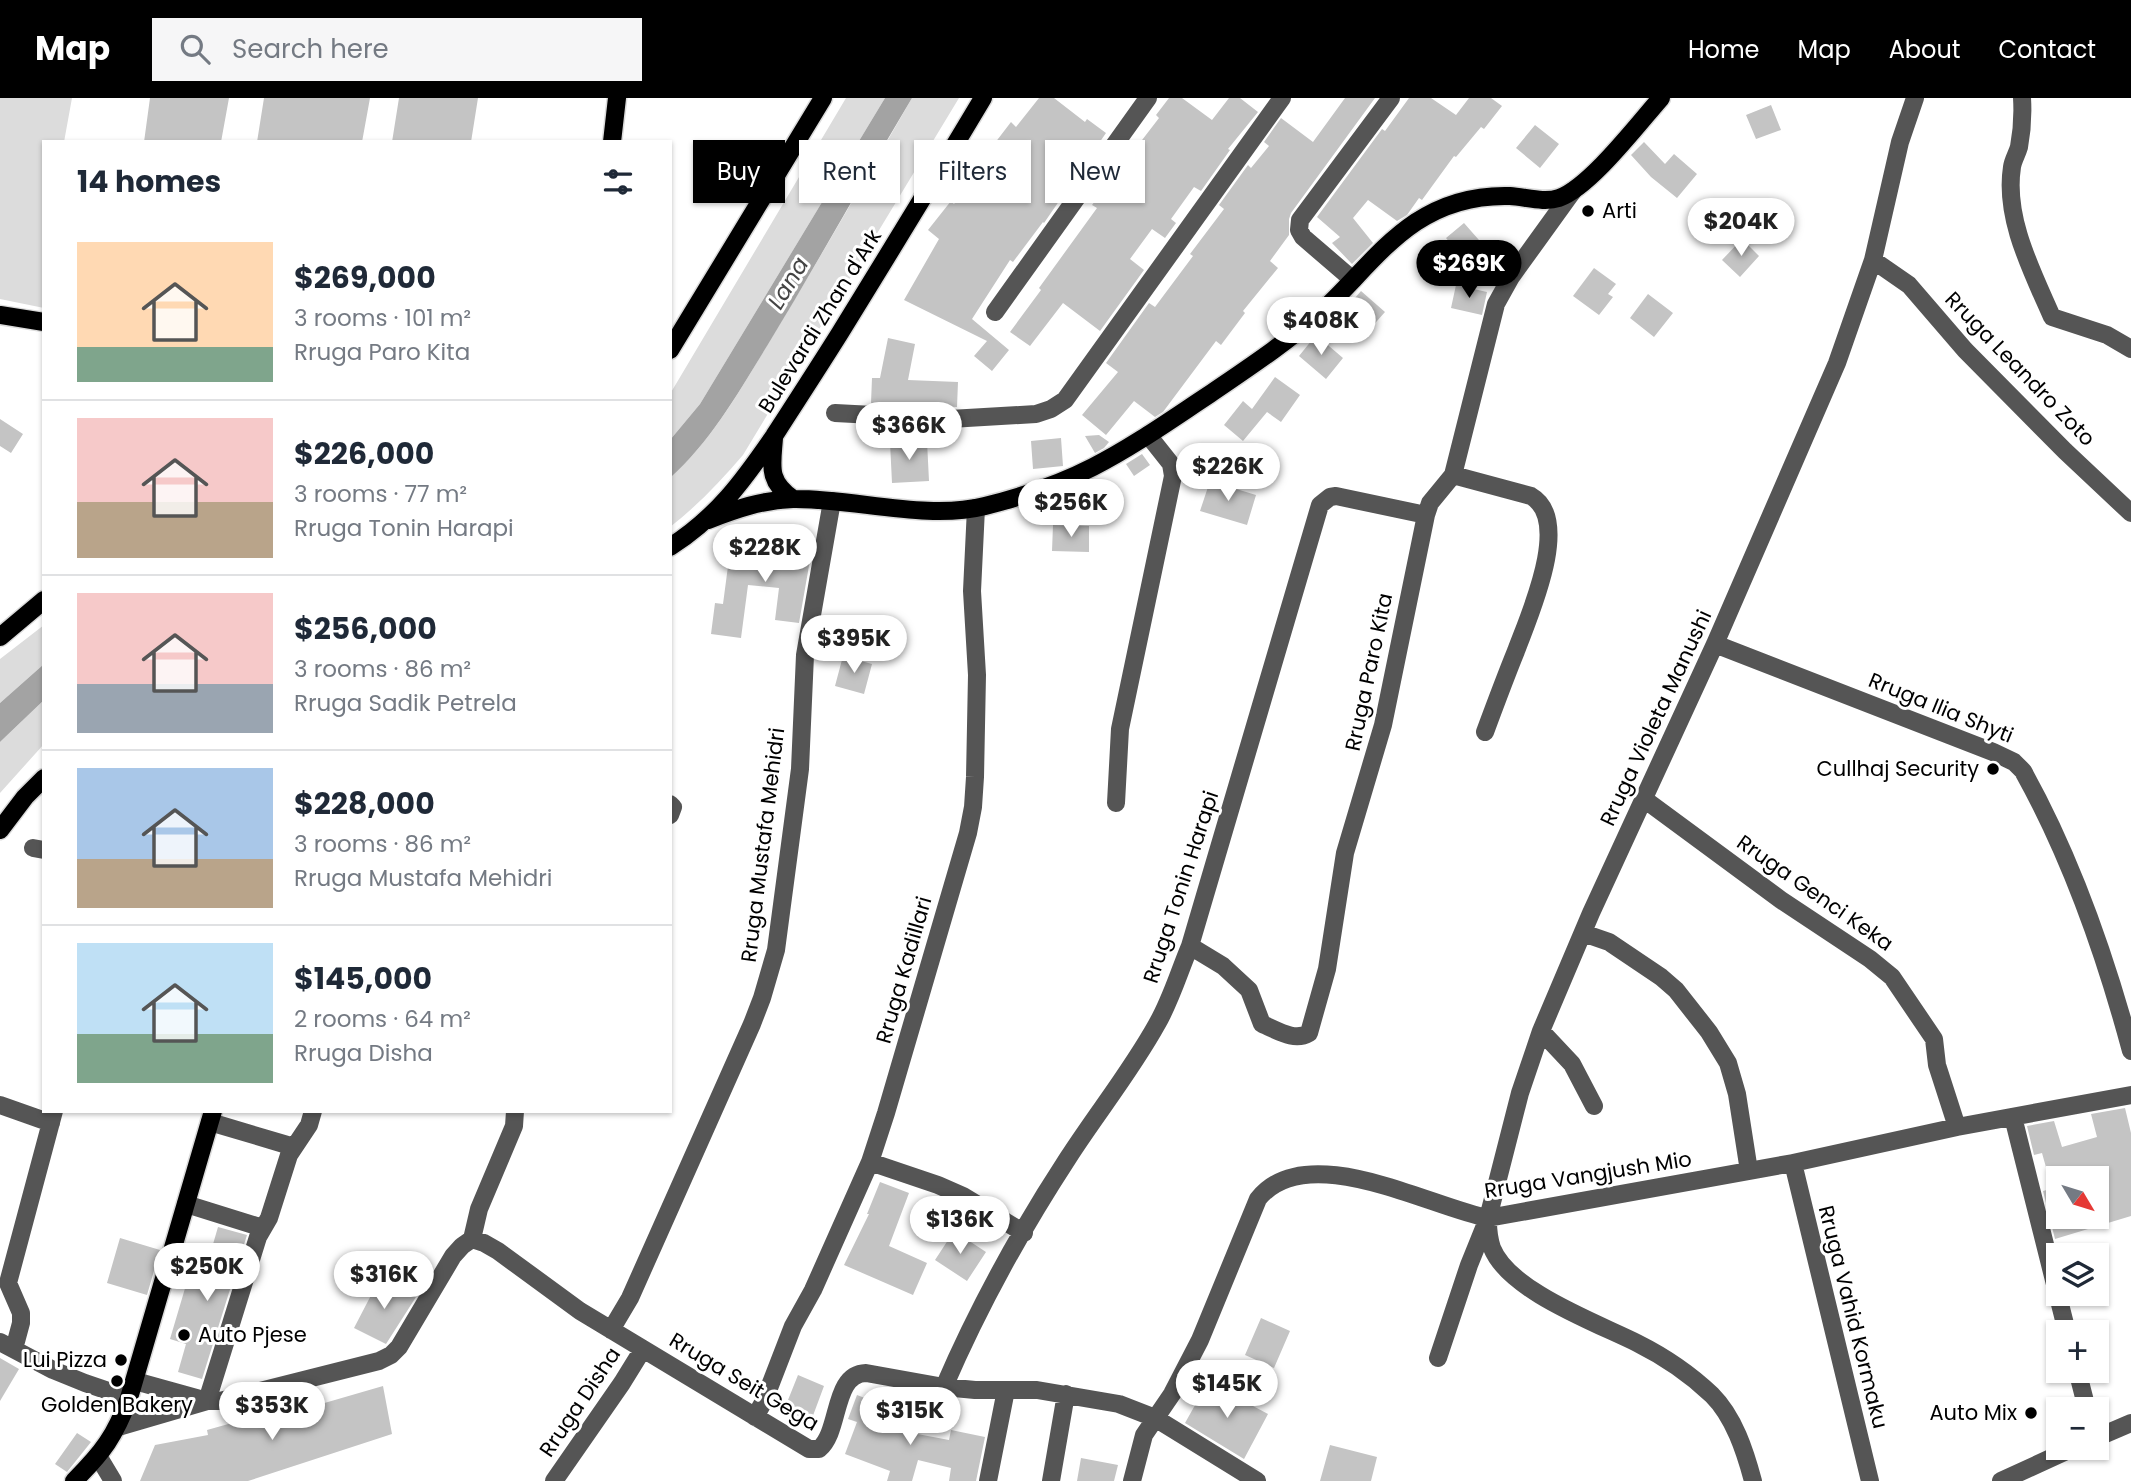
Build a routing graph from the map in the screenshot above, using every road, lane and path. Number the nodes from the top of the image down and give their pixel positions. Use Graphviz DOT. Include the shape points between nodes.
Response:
graph roads {
  1 [pos="617,98"];
  2 [pos="822,98"];
  3 [pos="983,98"];
  4 [pos="1148,98"];
  5 [pos="1282,98"];
  6 [pos="1391,98"];
  7 [pos="1661,98"];
  8 [pos="1915,98"];
  9 [pos="2022,98"];
  10 [pos="612,140"];
  11 [pos="1573,191"];
  12 [pos="1873,260"];
  13 [pos="1353,280"];
  14 [pos="996,312"];
  15 [pos="0,315"];
  16 [pos="42,321"];
  17 [pos="674,344"];
  18 [pos="2131,349"];
  19 [pos="835,413"];
  20 [pos="774,435"];
  21 [pos="1148,435"];
  22 [pos="1453,475"];
  23 [pos="793,499"];
  24 [pos="832,501"];
  25 [pos="976,508"];
  26 [pos="2131,513"];
  27 [pos="1426,515"];
  28 [pos="708,520"];
  29 [pos="672,547"];
  30 [pos="42,602"];
  31 [pos="0,637"];
  32 [pos="1715,643"];
  33 [pos="1485,732"];
  34 [pos="42,780"];
  35 [pos="1644,799"];
  36 [pos="1116,803"];
  37 [pos="0,830"];
  38 [pos="1583,933"];
  39 [pos="1190,946"];
  40 [pos="1541,1031"];
  41 [pos="2131,1051"];
  42 [pos="2131,1095"];
  43 [pos="0,1105"];
  44 [pos="1594,1106"];
  45 [pos="312,1113"];
  46 [pos="515,1113"];
  47 [pos="52,1117"];
  48 [pos="211,1117"];
  49 [pos="2013,1117"];
  50 [pos="1957,1127"];
  51 [pos="294,1147"];
  52 [pos="870,1162"];
  53 [pos="1793,1163"];
  54 [pos="1749,1171"];
  55 [pos="186,1204"];
  56 [pos="1488,1218"];
  57 [pos="263,1228"];
  58 [pos="1024,1233"];
  59 [pos="471,1239"];
  60 [pos="4,1280"];
  61 [pos="2064,1320"];
  62 [pos="611,1330"];
  63 [pos="7,1345"];
  64 [pos="643,1349"];
  65 [pos="1438,1358"];
  66 [pos="944,1387"];
  67 [pos="132,1389"];
  68 [pos="1006,1390"];
  69 [pos="1066,1394"];
  70 [pos="207,1401"];
  71 [pos="755,1417"];
  72 [pos="1155,1418"];
  73 [pos="2131,1423"];
  74 [pos="118,1427"];
  75 [pos="2109,1432"];
  76 [pos="98,1456"];
  77 [pos="2047,1460"];
  78 [pos="74,1481"];
  79 [pos="113,1481"];
  80 [pos="554,1481"];
  81 [pos="988,1481"];
  82 [pos="1051,1481"];
  83 [pos="1132,1481"];
  84 [pos="1257,1481"];
  85 [pos="1753,1481"];
  86 [pos="1870,1481"];
  87 [pos="2001,1481"];
  1 -- 10 [label="main road"];
  2 -- 17 [label="main road"];
  3 -- 20 [label="main road, Bulevardi Zhan d'Ark"];
  4 -- 14 [label="street"];
  5 -- 19 [label="street" via="1065,400 1036,414 950,419"];
  6 -- 13 [label="street" via="1300,220 1303,237"];
  7 -- 11 [label="main road"];
  8 -- 12 [label="street, Rruga Violeta Manushi"];
  9 -- 18 [label="street" via="2021,132 2012,166 2012,204 2052,317 2107,335"];
  11 -- 13 [label="main road" via="1546,200 1488,197 1453,203 1400,233"];
  11 -- 22 [label="street, Rruga Paro Kita" via="1496,304"];
  12 -- 26 [label="street, Rruga Leandro Zoto" via="1909,285 1965,349"];
  12 -- 32 [label="street, Rruga Violeta Manushi" via="1837,363"];
  13 -- 21 [label="main road" via="1276,349"];
  15 -- 16 [label="main road"];
  20 -- 23 [label="main road" via="773,475 778,488"];
  20 -- 28 [label="main road, Bulevardi Zhan d'Ark" via="744,480"];
  21 -- 25 [label="main road" via="1078,474"];
  21 -- 36 [label="street" via="1171,464 1173,476 1120,729"];
  22 -- 27 [label="street, Rruga Paro Kita"];
  22 -- 33 [label="street" via="1531,496 1543,508 1548,526 1540,588"];
  23 -- 24 [label="main road"];
  23 -- 28 [label="main road" via="744,506"];
  24 -- 25 [label="main road" via="937,511"];
  24 -- 62 [label="street, Rruga Mustafa Mehidri" via="805,655 800,769 770,974 641,1273"];
  25 -- 52 [label="street, Rruga Kadillari" via="973,807"];
  27 -- 39 [label="street, Rruga Tonin Harapi" via="1336,496 1320,505"];
  27 -- 39 [label="street, Rruga Paro Kita" via="1383,725 1345,853 1327,969 1309,1032 1295,1037 1262,1024 1249,990 1223,966"];
  28 -- 29 [label="main road, Bulevardi Zhan d'Ark"];
  30 -- 31 [label="main road"];
  32 -- 35 [label="street, Rruga Violeta Manushi"];
  32 -- 41 [label="street, Rruga Ilia Shyti" via="2014,762 2023,771 2074,875"];
  34 -- 37 [label="main road"];
  35 -- 38 [label="street, Rruga Violeta Manushi"];
  35 -- 50 [label="street, Rruga Genci Keka" via="1892,977 1934,1039 1937,1065"];
  38 -- 40 [label="street, Rruga Violeta Manushi"];
  38 -- 54 [label="street" via="1609,942 1661,976 1709,1032 1728,1063 1737,1094"];
  39 -- 58 [label="street, Rruga Tonin Harapi" via="1156,1026 1067,1159"];
  40 -- 44 [label="street" via="1572,1064"];
  40 -- 56 [label="street, Rruga Violeta Manushi"];
  42 -- 49 [label="street, Rruga Vangjush Mio"];
  43 -- 47 [label="street"];
  45 -- 51 [label="street"];
  46 -- 59 [label="street"];
  47 -- 60 [label="street"];
  48 -- 51 [label="street"];
  48 -- 55 [label="main road"];
  49 -- 50 [label="street, Rruga Vangjush Mio"];
  49 -- 61 [label="street"];
  50 -- 53 [label="street, Rruga Vangjush Mio"];
  51 -- 57 [label="street"];
  52 -- 58 [label="street" via="963,1196"];
  52 -- 71 [label="street, Rruga Kadillari"];
  53 -- 54 [label="street, Rruga Vangjush Mio"];
  53 -- 86 [label="street, Rruga Vahid Kormaku"];
  54 -- 56 [label="street, Rruga Vangjush Mio"];
  55 -- 57 [label="street"];
  55 -- 67 [label="main road"];
  56 -- 65 [label="street, Rruga Violeta Manushi"];
  56 -- 72 [label="street, Rruga Vangjush Mio" via="1368,1180 1316,1175 1275,1184 1258,1199 1200,1340"];
  56 -- 85 [label="street" via="1493,1250 1521,1281 1547,1301 1639,1344 1713,1396 1740,1440"];
  57 -- 70 [label="street"];
  58 -- 66 [label="street, Rruga Tonin Harapi"];
  59 -- 62 [label="street, Rruga Seit Gega" via="498,1251"];
  59 -- 70 [label="street" via="453,1256 391,1355 232,1399"];
  60 -- 63 [label="street" via="21,1313 21,1323"];
  62 -- 64 [label="street, Rruga Seit Gega"];
  63 -- 67 [label="street" via="85,1384"];
  64 -- 71 [label="street, Rruga Seit Gega"];
  64 -- 80 [label="street, Rruga Disha"];
  66 -- 68 [label="street, Rruga Seit Gega"];
  66 -- 71 [label="street, Rruga Seit Gega" via="866,1373 852,1376 826,1441 814,1450"];
  67 -- 70 [label="street"];
  67 -- 74 [label="main road"];
  68 -- 69 [label="street, Rruga Seit Gega"];
  68 -- 81 [label="street"];
  69 -- 72 [label="street" via="1119,1404"];
  69 -- 82 [label="street"];
  70 -- 74 [label="street"];
  72 -- 83 [label="street, Rruga Vangjush Mio" via="1144,1435"];
  72 -- 84 [label="street"];
  73 -- 75 [label="street"];
  74 -- 76 [label="main road"];
  76 -- 78 [label="main road"];
  76 -- 79 [label="street"];
  77 -- 87 [label="street"];
}
